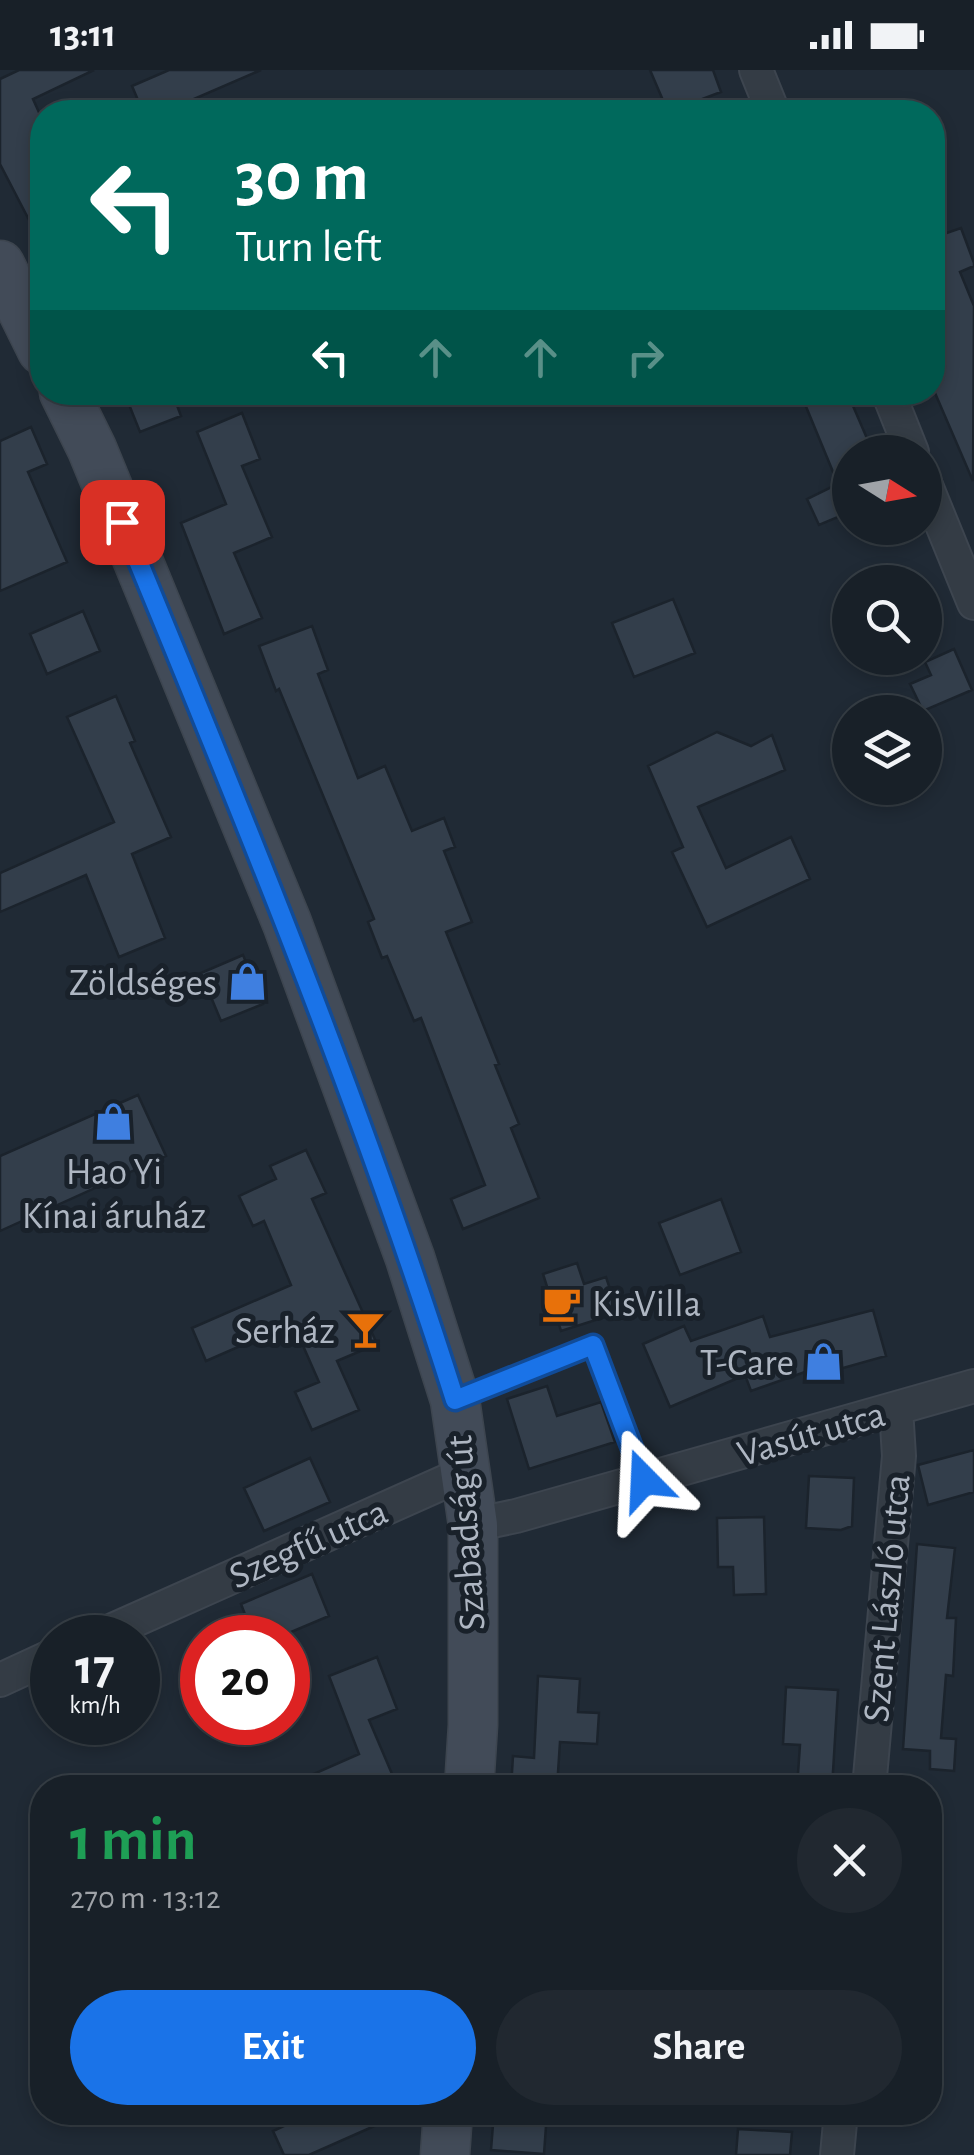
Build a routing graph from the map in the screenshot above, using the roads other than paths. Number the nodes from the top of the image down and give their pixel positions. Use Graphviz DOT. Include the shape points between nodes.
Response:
graph roads {
  1 [pos="756,70"];
  2 [pos="768,100"];
  3 [pos="0,265"];
  4 [pos="30,326"];
  5 [pos="70,405"];
  6 [pos="893,405"];
  7 [pos="905,435"];
  8 [pos="942,525"];
  9 [pos="974,603"];
  10 [pos="974,1386"];
  11 [pos="455,1400"];
  12 [pos="896,1410"];
  13 [pos="467,1472"];
  14 [pos="644,1480"];
  15 [pos="473,1524"];
  16 [pos="147,1615"];
  17 [pos="30,1666"];
  18 [pos="0,1680"];
  19 [pos="470,1775"];
  20 [pos="870,1775"];
  21 [pos="447,2125"];
  22 [pos="840,2125"];
  23 [pos="444,2155"];
  24 [pos="837,2155"];
  1 -- 2 [label="street"];
  3 -- 4 [label="main road"];
  5 -- 11 [label="main road, Szabadság út" via="287,923"];
  6 -- 7 [label="street"];
  8 -- 9 [label="street"];
  10 -- 12 [label="street, Vasút utca"];
  11 -- 13 [label="main road, Szabadság út"];
  11 -- 14 [label="lane" via="593,1345"];
  12 -- 14 [label="street, Vasút utca"];
  12 -- 20 [label="street, Szent László utca" via="899,1456"];
  13 -- 15 [label="main road, Szabadság út"];
  13 -- 16 [label="street, Szegfű utca"];
  14 -- 15 [label="street, Vasút utca"];
  15 -- 19 [label="main road, Szabadság út"];
  17 -- 18 [label="street"];
  21 -- 23 [label="main road"];
  22 -- 24 [label="street"];
}
